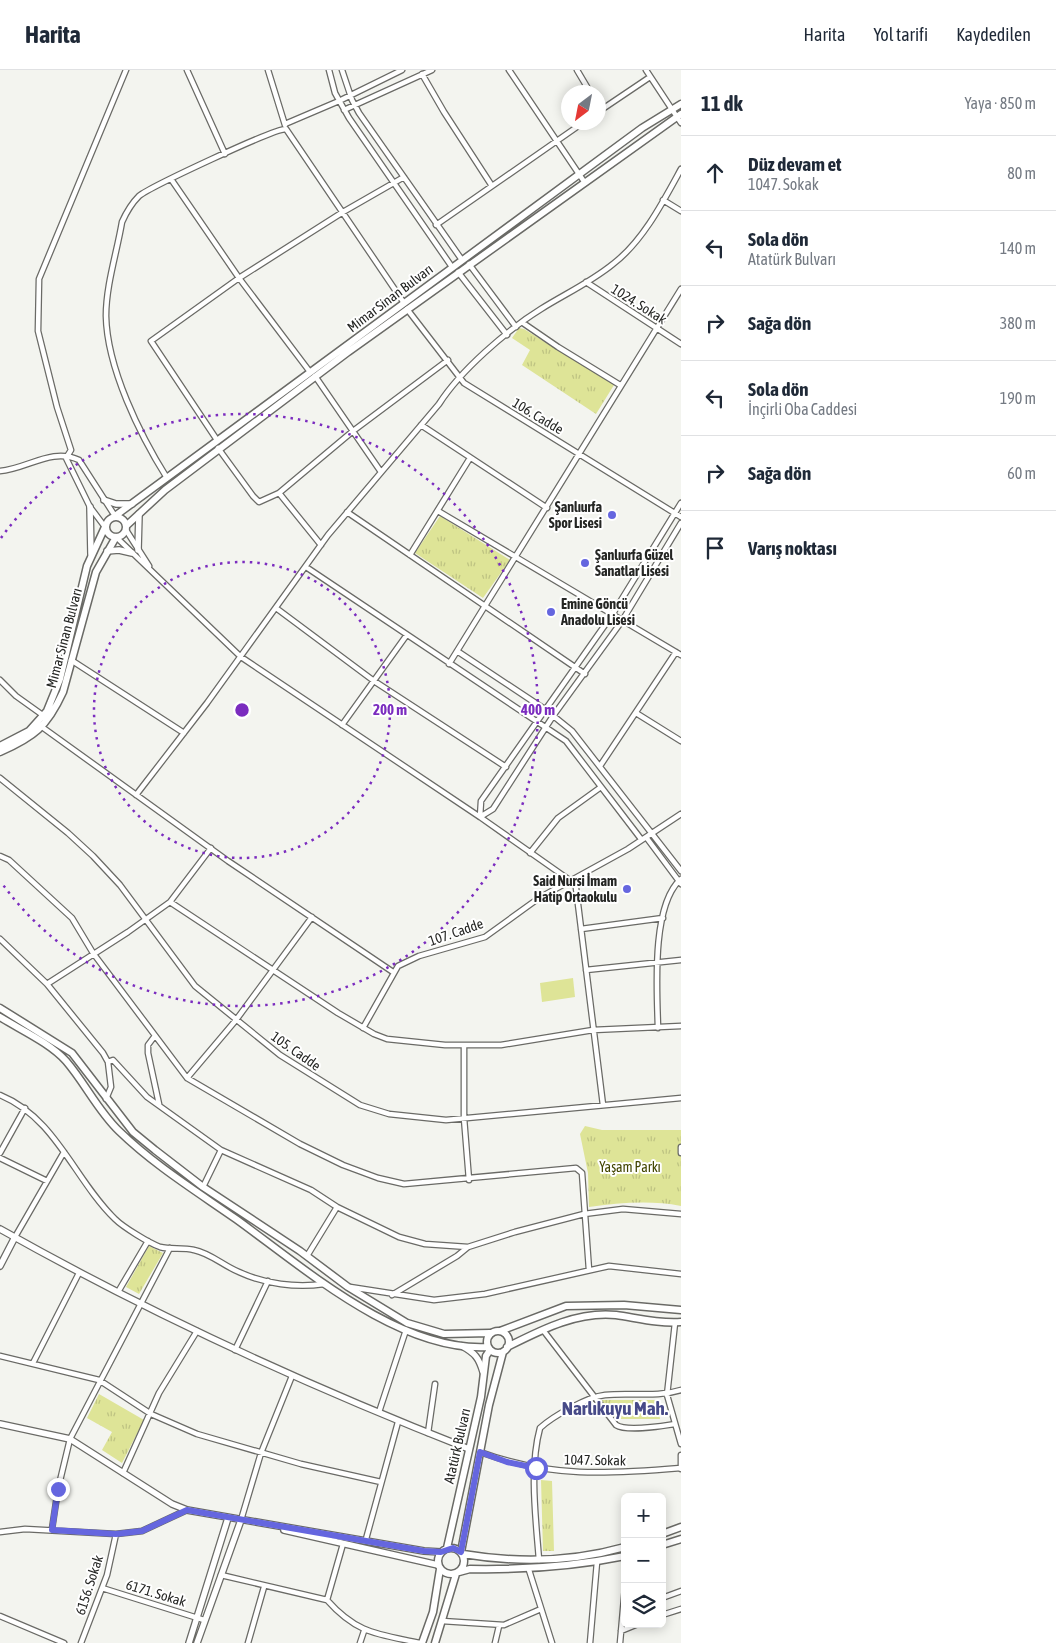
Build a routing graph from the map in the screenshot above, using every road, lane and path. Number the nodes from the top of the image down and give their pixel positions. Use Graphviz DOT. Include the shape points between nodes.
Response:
graph roads {
  1 [pos="126,70"];
  2 [pos="187,70"];
  3 [pos="268,70"];
  4 [pos="329,70"];
  5 [pos="342,70"];
  6 [pos="402,70"];
  7 [pos="432,70"];
  8 [pos="509,70"];
  9 [pos="577,70"];
  10 [pos="646,70"];
  11 [pos="422,74"];
  12 [pos="650,77"];
  13 [pos="586,85"];
  14 [pos="350,96"];
  15 [pos="339,101"];
  16 [pos="681,104"];
  17 [pos="354,105"];
  18 [pos="606,105"];
  19 [pos="344,110"];
  20 [pos="672,110"];
  21 [pos="680,118"];
  22 [pos="286,126"];
  23 [pos="573,130"];
  24 [pos="557,142"];
  25 [pos="225,154"];
  26 [pos="681,169"];
  27 [pos="579,175"];
  28 [pos="404,177"];
  29 [pos="171,179"];
  30 [pos="393,182"];
  31 [pos="584,183"];
  32 [pos="492,186"];
  33 [pos="663,200"];
  34 [pos="681,210"];
  35 [pos="342,212"];
  36 [pos="436,224"];
  37 [pos="462,260"];
  38 [pos="469,264"];
  39 [pos="452,267"];
  40 [pos="458,272"];
  41 [pos="239,278"];
  42 [pos="586,282"];
  43 [pos="681,289"];
  44 [pos="405,306"];
  45 [pos="523,323"];
  46 [pos="516,328"];
  47 [pos="655,329"];
  48 [pos="507,335"];
  49 [pos="681,344"];
  50 [pos="448,360"];
  51 [pos="313,374"];
  52 [pos="461,377"];
  53 [pos="620,386"];
  54 [pos="421,425"];
  55 [pos="353,431"];
  56 [pos="217,440"];
  57 [pos="218,448"];
  58 [pos="580,454"];
  59 [pos="66,458"];
  60 [pos="470,458"];
  61 [pos="0,471"];
  62 [pos="381,472"];
  63 [pos="168,478"];
  64 [pos="279,493"];
  65 [pos="104,500"];
  66 [pos="681,503"];
  67 [pos="134,504"];
  68 [pos="90,507"];
  69 [pos="547,508"];
  70 [pos="438,510"];
  71 [pos="348,512"];
  72 [pos="674,513"];
  73 [pos="139,514"];
  74 [pos="115,516"];
  75 [pos="681,517"];
  76 [pos="681,523"];
  77 [pos="105,526"];
  78 [pos="126,528"];
  79 [pos="116,537"];
  80 [pos="321,545"];
  81 [pos="107,551"];
  82 [pos="135,552"];
  83 [pos="91,554"];
  84 [pos="410,555"];
  85 [pos="516,556"];
  86 [pos="306,567"];
  87 [pos="485,604"];
  88 [pos="276,608"];
  89 [pos="612,615"];
  90 [pos="622,621"];
  91 [pos="406,636"];
  92 [pos="458,651"];
  93 [pos="679,654"];
  94 [pos="241,657"];
  95 [pos="71,660"];
  96 [pos="449,664"];
  97 [pos="575,668"];
  98 [pos="585,674"];
  99 [pos="0,680"];
  100 [pos="374,681"];
  101 [pos="546,710"];
  102 [pos="636,713"];
  103 [pos="44,716"];
  104 [pos="553,716"];
  105 [pos="538,722"];
  106 [pos="342,725"];
  107 [pos="42,727"];
  108 [pos="546,728"];
  109 [pos="184,733"];
  110 [pos="681,741"];
  111 [pos="0,746"];
  112 [pos="0,752"];
  113 [pos="600,766"];
  114 [pos="506,767"];
  115 [pos="0,778"];
  116 [pos="601,787"];
  117 [pos="136,795"];
  118 [pos="681,814"];
  119 [pos="480,817"];
  120 [pos="651,834"];
  121 [pos="644,838"];
  122 [pos="211,848"];
  123 [pos="530,853"];
  124 [pos="0,856"];
  125 [pos="681,872"];
  126 [pos="573,881"];
  127 [pos="680,881"];
  128 [pos="170,902"];
  129 [pos="312,917"];
  130 [pos="663,918"];
  131 [pos="145,920"];
  132 [pos="581,929"];
  133 [pos="2,941"];
  134 [pos="0,948"];
  135 [pos="93,953"];
  136 [pos="681,960"];
  137 [pos="656,964"];
  138 [pos="272,970"];
  139 [pos="586,970"];
  140 [pos="394,972"];
  141 [pos="47,984"];
  142 [pos="0,1008"];
  143 [pos="0,1017"];
  144 [pos="236,1020"];
  145 [pos="681,1026"];
  146 [pos="363,1028"];
  147 [pos="658,1028"];
  148 [pos="593,1030"];
  149 [pos="154,1036"];
  150 [pos="464,1045"];
  151 [pos="108,1062"];
  152 [pos="187,1078"];
  153 [pos="0,1095"];
  154 [pos="681,1098"];
  155 [pos="106,1099"];
  156 [pos="159,1105"];
  157 [pos="603,1105"];
  158 [pos="25,1108"];
  159 [pos="464,1118"];
  160 [pos="681,1147"];
  161 [pos="221,1150"];
  162 [pos="64,1152"];
  163 [pos="0,1153"];
  164 [pos="681,1153"];
  165 [pos="0,1158"];
  166 [pos="469,1180"];
  167 [pos="47,1181"];
  168 [pos="203,1187"];
  169 [pos="336,1207"];
  170 [pos="584,1214"];
  171 [pos="681,1214"];
  172 [pos="0,1229"];
  173 [pos="15,1238"];
  174 [pos="148,1241"];
  175 [pos="468,1247"];
  176 [pos="170,1248"];
  177 [pos="307,1256"];
  178 [pos="0,1266"];
  179 [pos="589,1270"];
  180 [pos="79,1273"];
  181 [pos="681,1274"];
  182 [pos="268,1281"];
  183 [pos="324,1284"];
  184 [pos="348,1287"];
  185 [pos="118,1292"];
  186 [pos="392,1294"];
  187 [pos="140,1302"];
  188 [pos="681,1310"];
  189 [pos="678,1323"];
  190 [pos="197,1330"];
  191 [pos="406,1330"];
  192 [pos="543,1330"];
  193 [pos="500,1331"];
  194 [pos="490,1333"];
  195 [pos="458,1344"];
  196 [pos="489,1348"];
  197 [pos="505,1349"];
  198 [pos="235,1350"];
  199 [pos="0,1356"];
  200 [pos="32,1363"];
  201 [pos="484,1374"];
  202 [pos="292,1376"];
  203 [pos="99,1380"];
  204 [pos="434,1384"];
  205 [pos="681,1390"];
  206 [pos="667,1395"];
  207 [pos="594,1399"];
  208 [pos="379,1412"];
  209 [pos="151,1414"];
  210 [pos="398,1422"];
  211 [pos="675,1424"];
  212 [pos="0,1425"];
  213 [pos="428,1433"];
  214 [pos="70,1439"];
  215 [pos="681,1444"];
  216 [pos="469,1449"];
  217 [pos="480,1452"];
  218 [pos="261,1453"];
  219 [pos="681,1455"];
  220 [pos="536,1468"];
  221 [pos="681,1468"];
  222 [pos="123,1473"];
  223 [pos="381,1482"];
  224 [pos="187,1510"];
  225 [pos="228,1518"];
  226 [pos="241,1520"];
  227 [pos="681,1527"];
  228 [pos="52,1530"];
  229 [pos="0,1532"];
  230 [pos="666,1533"];
  231 [pos="116,1534"];
  232 [pos="366,1539"];
  233 [pos="681,1539"];
  234 [pos="343,1544"];
  235 [pos="666,1544"];
  236 [pos="621,1548"];
  237 [pos="444,1550"];
  238 [pos="462,1553"];
  239 [pos="621,1557"];
  240 [pos="539,1560"];
  241 [pos="597,1562"];
  242 [pos="439,1567"];
  243 [pos="529,1570"];
  244 [pos="458,1573"];
  245 [pos="221,1575"];
  246 [pos="264,1587"];
  247 [pos="102,1588"];
  248 [pos="681,1591"];
  249 [pos="666,1597"];
  250 [pos="327,1600"];
  251 [pos="541,1609"];
  252 [pos="681,1609"];
  253 [pos="666,1615"];
  254 [pos="0,1616"];
  255 [pos="198,1618"];
  256 [pos="204,1620"];
  257 [pos="442,1621"];
  258 [pos="499,1626"];
  259 [pos="621,1628"];
  260 [pos="628,1628"];
  261 [pos="364,1631"];
  262 [pos="621,1631"];
  263 [pos="64,1643"];
  264 [pos="81,1643"];
  265 [pos="189,1643"];
  266 [pos="197,1643"];
  267 [pos="248,1643"];
  268 [pos="360,1643"];
  269 [pos="421,1643"];
  270 [pos="435,1643"];
  271 [pos="495,1643"];
  272 [pos="552,1643"];
  273 [pos="590,1643"];
  274 [pos="620,1643"];
  1 -- 59 [label="street" via="38,279 38,331 71,450"];
  2 -- 25 [label="street"];
  3 -- 22 [label="street, 106. Cadde"];
  4 -- 15 [label="street"];
  5 -- 14 [label="street"];
  6 -- 14 [label="street"];
  7 -- 11 [label="street"];
  8 -- 24 [label="street"];
  9 -- 13 [label="street"];
  10 -- 12 [label="street"];
  11 -- 17 [label="street"];
  11 -- 32 [label="street"];
  12 -- 18 [label="street"];
  12 -- 20 [label="street"];
  14 -- 15 [label="street"];
  14 -- 17 [label="street"];
  15 -- 19 [label="street"];
  15 -- 22 [label="street"];
  16 -- 20 [label="main road, Mimar Sinan Bulvarı"];
  17 -- 19 [label="street"];
  17 -- 28 [label="street"];
  19 -- 30 [label="street"];
  20 -- 21 [label="street"];
  20 -- 27 [label="main road, Mimar Sinan Bulvarı"];
  21 -- 31 [label="main road, Mimar Sinan Bulvarı"];
  22 -- 25 [label="street"];
  22 -- 35 [label="street, 106. Cadde"];
  23 -- 24 [label="street"];
  24 -- 27 [label="street"];
  24 -- 32 [label="street"];
  25 -- 29 [label="street"];
  26 -- 33 [label="street"];
  27 -- 31 [label="street"];
  27 -- 37 [label="main road, Mimar Sinan Bulvarı"];
  28 -- 30 [label="street"];
  28 -- 36 [label="street"];
  29 -- 41 [label="street"];
  29 -- 63 [label="street" via="140,195 126,212 106,317 112,352 134,419 148,449"];
  30 -- 35 [label="street"];
  30 -- 39 [label="street"];
  31 -- 38 [label="main road, Mimar Sinan Bulvarı"];
  32 -- 36 [label="street"];
  33 -- 34 [label="street"];
  33 -- 42 [label="street" via="634,243 613,264"];
  35 -- 41 [label="street"];
  35 -- 44 [label="street, 106. Cadde"];
  36 -- 37 [label="street"];
  37 -- 39 [label="main road, Mimar Sinan Bulvarı"];
  38 -- 40 [label="main road, Mimar Sinan Bulvarı"];
  38 -- 46 [label="street"];
  39 -- 44 [label="main road, Mimar Sinan Bulvarı"];
  40 -- 44 [label="main road, Mimar Sinan Bulvarı"];
  40 -- 48 [label="street"];
  41 -- 51 [label="street"];
  41 -- 56 [label="street" via="151,341"];
  42 -- 45 [label="street"];
  42 -- 47 [label="street, 1024. Sokak"];
  43 -- 47 [label="street"];
  44 -- 50 [label="street, 106. Cadde"];
  44 -- 51 [label="main road, Mimar Sinan Bulvarı"];
  45 -- 46 [label="street"];
  45 -- 53 [label="street"];
  46 -- 48 [label="street"];
  47 -- 49 [label="street, 1024. Sokak"];
  47 -- 53 [label="street"];
  48 -- 52 [label="street" via="470,365"];
  50 -- 52 [label="street, 106. Cadde"];
  50 -- 55 [label="street"];
  51 -- 55 [label="street"];
  51 -- 56 [label="main road, Mimar Sinan Bulvarı"];
  51 -- 57 [label="main road, Mimar Sinan Bulvarı"];
  52 -- 54 [label="street" via="452,383"];
  52 -- 58 [label="street, 106. Cadde" via="464,383"];
  53 -- 58 [label="street"];
  54 -- 60 [label="street"];
  54 -- 62 [label="street"];
  55 -- 62 [label="street"];
  55 -- 64 [label="street"];
  56 -- 63 [label="main road, Mimar Sinan Bulvarı"];
  57 -- 64 [label="street" via="259,502"];
  57 -- 73 [label="main road, Mimar Sinan Bulvarı"];
  58 -- 69 [label="street"];
  58 -- 72 [label="street, 106. Cadde"];
  59 -- 61 [label="street" via="51,456 17,469"];
  59 -- 65 [label="street" via="79,460"];
  59 -- 68 [label="street"];
  60 -- 69 [label="street"];
  60 -- 70 [label="street"];
  62 -- 71 [label="street"];
  63 -- 67 [label="main road, Mimar Sinan Bulvarı"];
  64 -- 80 [label="street"];
  65 -- 67 [label="street"];
  65 -- 74 [label="street"];
  66 -- 72 [label="street"];
  67 -- 74 [label="main road, Mimar Sinan Bulvarı"];
  68 -- 77 [label="street"];
  68 -- 83 [label="street"];
  69 -- 85 [label="street"];
  70 -- 84 [label="street"];
  70 -- 85 [label="street"];
  71 -- 80 [label="street"];
  71 -- 84 [label="street"];
  72 -- 75 [label="street, 106. Cadde"];
  72 -- 89 [label="street"];
  73 -- 78 [label="main road, Mimar Sinan Bulvarı"];
  73 -- 82 [label="street"];
  74 -- 77 [label="main road" via="108,519"];
  74 -- 78 [label="main road" via="123,520"];
  76 -- 90 [label="street"];
  77 -- 79 [label="main road" via="108,534"];
  77 -- 83 [label="main road, Mimar Sinan Bulvarı"];
  78 -- 79 [label="main road" via="122,535"];
  78 -- 82 [label="street"];
  79 -- 81 [label="main road, Mimar Sinan Bulvarı"];
  79 -- 82 [label="street"];
  80 -- 86 [label="street"];
  81 -- 82 [label="street"];
  81 -- 95 [label="main road, Mimar Sinan Bulvarı" via="96,572"];
  82 -- 94 [label="street" via="155,576"];
  83 -- 103 [label="main road, Mimar Sinan Bulvarı" via="60,679"];
  84 -- 87 [label="street"];
  85 -- 87 [label="street"];
  85 -- 89 [label="street"];
  86 -- 88 [label="street"];
  86 -- 91 [label="street"];
  87 -- 92 [label="street"];
  87 -- 97 [label="street"];
  88 -- 94 [label="street"];
  88 -- 100 [label="street"];
  89 -- 90 [label="street"];
  89 -- 97 [label="street"];
  90 -- 93 [label="street"];
  90 -- 98 [label="street"];
  91 -- 96 [label="street"];
  91 -- 100 [label="street"];
  92 -- 96 [label="street"];
  92 -- 101 [label="street"];
  93 -- 102 [label="street"];
  94 -- 106 [label="street"];
  94 -- 109 [label="street"];
  95 -- 107 [label="main road, Mimar Sinan Bulvarı" via="63,692"];
  95 -- 109 [label="street"];
  96 -- 105 [label="street"];
  97 -- 98 [label="street"];
  97 -- 101 [label="street"];
  98 -- 104 [label="street"];
  99 -- 103 [label="street"];
  100 -- 106 [label="street"];
  100 -- 114 [label="street"];
  101 -- 104 [label="street"];
  101 -- 105 [label="street"];
  102 -- 110 [label="street"];
  102 -- 113 [label="street"];
  103 -- 111 [label="main road, Mimar Sinan Bulvarı" via="29,731"];
  104 -- 108 [label="street"];
  104 -- 113 [label="street" via="572,731"];
  105 -- 108 [label="street"];
  105 -- 114 [label="street"];
  106 -- 119 [label="street"];
  107 -- 112 [label="main road, Mimar Sinan Bulvarı" via="34,735"];
  107 -- 117 [label="street"];
  108 -- 116 [label="street" via="566,741"];
  108 -- 119 [label="street" via="493,809"];
  109 -- 117 [label="street"];
  113 -- 120 [label="street"];
  114 -- 119 [label="street" via="481,801"];
  115 -- 131 [label="street, 105. Cadde" via="93,856 120,885"];
  116 -- 121 [label="street"];
  116 -- 123 [label="street" via="558,818"];
  117 -- 122 [label="street"];
  118 -- 120 [label="street, 107. Cadde"];
  119 -- 123 [label="street"];
  120 -- 121 [label="street, 107. Cadde"];
  120 -- 125 [label="street"];
  121 -- 126 [label="street, 107. Cadde"];
  121 -- 127 [label="street"];
  122 -- 128 [label="street"];
  122 -- 129 [label="street"];
  123 -- 126 [label="street"];
  124 -- 135 [label="street" via="9,860 72,918"];
  126 -- 132 [label="street"];
  126 -- 140 [label="street, 107. Cadde" via="539,898 485,937 419,956 398,966"];
  127 -- 130 [label="street"];
  128 -- 131 [label="street"];
  128 -- 138 [label="street"];
  129 -- 138 [label="street"];
  129 -- 140 [label="street"];
  130 -- 132 [label="street"];
  130 -- 137 [label="street"];
  131 -- 135 [label="street"];
  131 -- 144 [label="street, 105. Cadde" via="195,986"];
  132 -- 139 [label="street"];
  133 -- 134 [label="street"];
  133 -- 141 [label="street"];
  135 -- 141 [label="street"];
  135 -- 149 [label="street"];
  136 -- 137 [label="street"];
  137 -- 139 [label="street"];
  137 -- 147 [label="street"];
  138 -- 144 [label="street"];
  138 -- 146 [label="street"];
  139 -- 148 [label="street"];
  140 -- 146 [label="street, 107. Cadde"];
  141 -- 151 [label="street"];
  142 -- 155 [label="main road" via="72,1053"];
  143 -- 183 [label="main road" via="65,1060 117,1129 149,1158"];
  144 -- 152 [label="street"];
  144 -- 159 [label="street, 105. Cadde" via="280,1055 360,1105 414,1118"];
  145 -- 147 [label="street"];
  146 -- 150 [label="street" via="387,1039 408,1043"];
  147 -- 148 [label="street"];
  148 -- 150 [label="street" via="501,1046"];
  148 -- 157 [label="street"];
  149 -- 152 [label="street"];
  149 -- 156 [label="street" via="148,1045 148,1053"];
  150 -- 159 [label="street"];
  151 -- 155 [label="street" via="110,1087"];
  151 -- 156 [label="street" via="113,1060 147,1097"];
  152 -- 166 [label="street" via="300,1144 378,1178 404,1184"];
  153 -- 158 [label="street"];
  154 -- 157 [label="street, 105. Cadde"];
  155 -- 168 [label="main road" via="133,1132"];
  156 -- 161 [label="street"];
  157 -- 159 [label="street, 105. Cadde"];
  158 -- 162 [label="street" via="50,1131"];
  158 -- 163 [label="street"];
  159 -- 166 [label="street"];
  160 -- 164 [label="street"];
  161 -- 168 [label="street"];
  161 -- 169 [label="street" via="311,1190"];
  162 -- 167 [label="street"];
  162 -- 174 [label="street" via="116,1220"];
  165 -- 167 [label="street"];
  166 -- 170 [label="street" via="576,1168 582,1172"];
  167 -- 173 [label="street"];
  168 -- 177 [label="main road"];
  169 -- 175 [label="street" via="399,1237 425,1244"];
  169 -- 177 [label="street"];
  170 -- 171 [label="street" via="623,1209"];
  170 -- 175 [label="street"];
  170 -- 179 [label="street"];
  172 -- 173 [label="street"];
  173 -- 178 [label="street"];
  173 -- 180 [label="street"];
  174 -- 176 [label="street"];
  174 -- 185 [label="street"];
  175 -- 186 [label="street"];
  176 -- 182 [label="street" via="195,1250 240,1272"];
  176 -- 187 [label="street"];
  177 -- 184 [label="main road"];
  179 -- 181 [label="street" via="609,1266"];
  179 -- 186 [label="street" via="485,1294 434,1300"];
  180 -- 185 [label="street"];
  180 -- 200 [label="street"];
  182 -- 183 [label="street" via="295,1286"];
  182 -- 198 [label="street"];
  183 -- 191 [label="main road" via="386,1322"];
  184 -- 186 [label="street"];
  184 -- 194 [label="main road" via="415,1326 444,1334"];
  185 -- 187 [label="street"];
  187 -- 190 [label="street"];
  187 -- 203 [label="street"];
  188 -- 193 [label="main road" via="624,1304 566,1306"];
  189 -- 192 [label="main road" via="614,1315 586,1316"];
  189 -- 206 [label="street"];
  190 -- 198 [label="street"];
  190 -- 209 [label="street"];
  191 -- 195 [label="main road"];
  191 -- 208 [label="street"];
  192 -- 197 [label="main road"];
  192 -- 207 [label="street"];
  193 -- 194 [label="main road"];
  193 -- 197 [label="main road" via="508,1337"];
  194 -- 196 [label="main road" via="486,1341"];
  195 -- 196 [label="main road"];
  195 -- 201 [label="street" via="479,1358"];
  196 -- 197 [label="main road" via="495,1352"];
  196 -- 201 [label="main road, Atatürk Bulvarı"];
  197 -- 217 [label="main road, Atatürk Bulvarı"];
  198 -- 202 [label="street"];
  199 -- 200 [label="street"];
  200 -- 203 [label="street"];
  201 -- 216 [label="main road, Atatürk Bulvarı"];
  202 -- 208 [label="street"];
  202 -- 218 [label="street"];
  203 -- 209 [label="street"];
  203 -- 214 [label="street"];
  204 -- 213 [label="street"];
  205 -- 206 [label="street"];
  206 -- 207 [label="street" via="604,1395"];
  206 -- 211 [label="street"];
  207 -- 211 [label="street" via="620,1428"];
  207 -- 220 [label="street" via="540,1428"];
  208 -- 210 [label="street"];
  209 -- 218 [label="street" via="197,1434"];
  209 -- 222 [label="street"];
  210 -- 213 [label="street"];
  210 -- 223 [label="street"];
  211 -- 215 [label="street"];
  212 -- 214 [label="street"];
  213 -- 216 [label="street"];
  214 -- 222 [label="street"];
  214 -- 228 [label="street"];
  216 -- 237 [label="main road, Atatürk Bulvarı"];
  217 -- 220 [label="street, 1047. Sokak"];
  217 -- 238 [label="main road, Atatürk Bulvarı"];
  218 -- 223 [label="street"];
  218 -- 226 [label="street"];
  219 -- 221 [label="street"];
  220 -- 221 [label="street, 1047. Sokak" via="611,1474"];
  220 -- 240 [label="street" via="534,1489"];
  222 -- 224 [label="street"];
  223 -- 232 [label="street"];
  224 -- 225 [label="street"];
  224 -- 231 [label="street" via="142,1531"];
  225 -- 226 [label="street"];
  225 -- 255 [label="street"];
  226 -- 232 [label="street"];
  226 -- 234 [label="street"];
  226 -- 245 [label="street"];
  227 -- 230 [label="main road"];
  228 -- 229 [label="street"];
  228 -- 231 [label="street"];
  231 -- 247 [label="street, 6156. Sokak"];
  232 -- 237 [label="street" via="424,1551"];
  233 -- 235 [label="main road"];
  234 -- 242 [label="street"];
  234 -- 250 [label="street"];
  236 -- 240 [label="main road" via="574,1558"];
  237 -- 238 [label="main road" via="453,1548"];
  237 -- 242 [label="main road" via="438,1558"];
  238 -- 240 [label="main road"];
  238 -- 244 [label="main road" via="465,1562"];
  239 -- 241 [label="main road"];
  241 -- 243 [label="main road"];
  241 -- 273 [label="street"];
  242 -- 244 [label="main road" via="447,1574"];
  242 -- 269 [label="main road" via="433,1612"];
  243 -- 244 [label="main road" via="470,1569"];
  243 -- 251 [label="street"];
  244 -- 257 [label="main road"];
  245 -- 246 [label="street"];
  245 -- 256 [label="street"];
  246 -- 250 [label="street"];
  246 -- 267 [label="street"];
  247 -- 255 [label="street, 6171. Sokak"];
  247 -- 264 [label="street, 6156. Sokak"];
  248 -- 249 [label="street"];
  250 -- 261 [label="street" via="342,1617"];
  251 -- 258 [label="street"];
  251 -- 272 [label="street"];
  252 -- 253 [label="street"];
  254 -- 263 [label="street"];
  255 -- 256 [label="street, 6171. Sokak"];
  255 -- 265 [label="street"];
  256 -- 266 [label="street"];
  257 -- 258 [label="street"];
  257 -- 270 [label="main road"];
  258 -- 271 [label="street"];
  259 -- 262 [label="street"];
  260 -- 262 [label="street"];
  261 -- 268 [label="street"];
  261 -- 269 [label="street"];
  262 -- 274 [label="street"];
}
